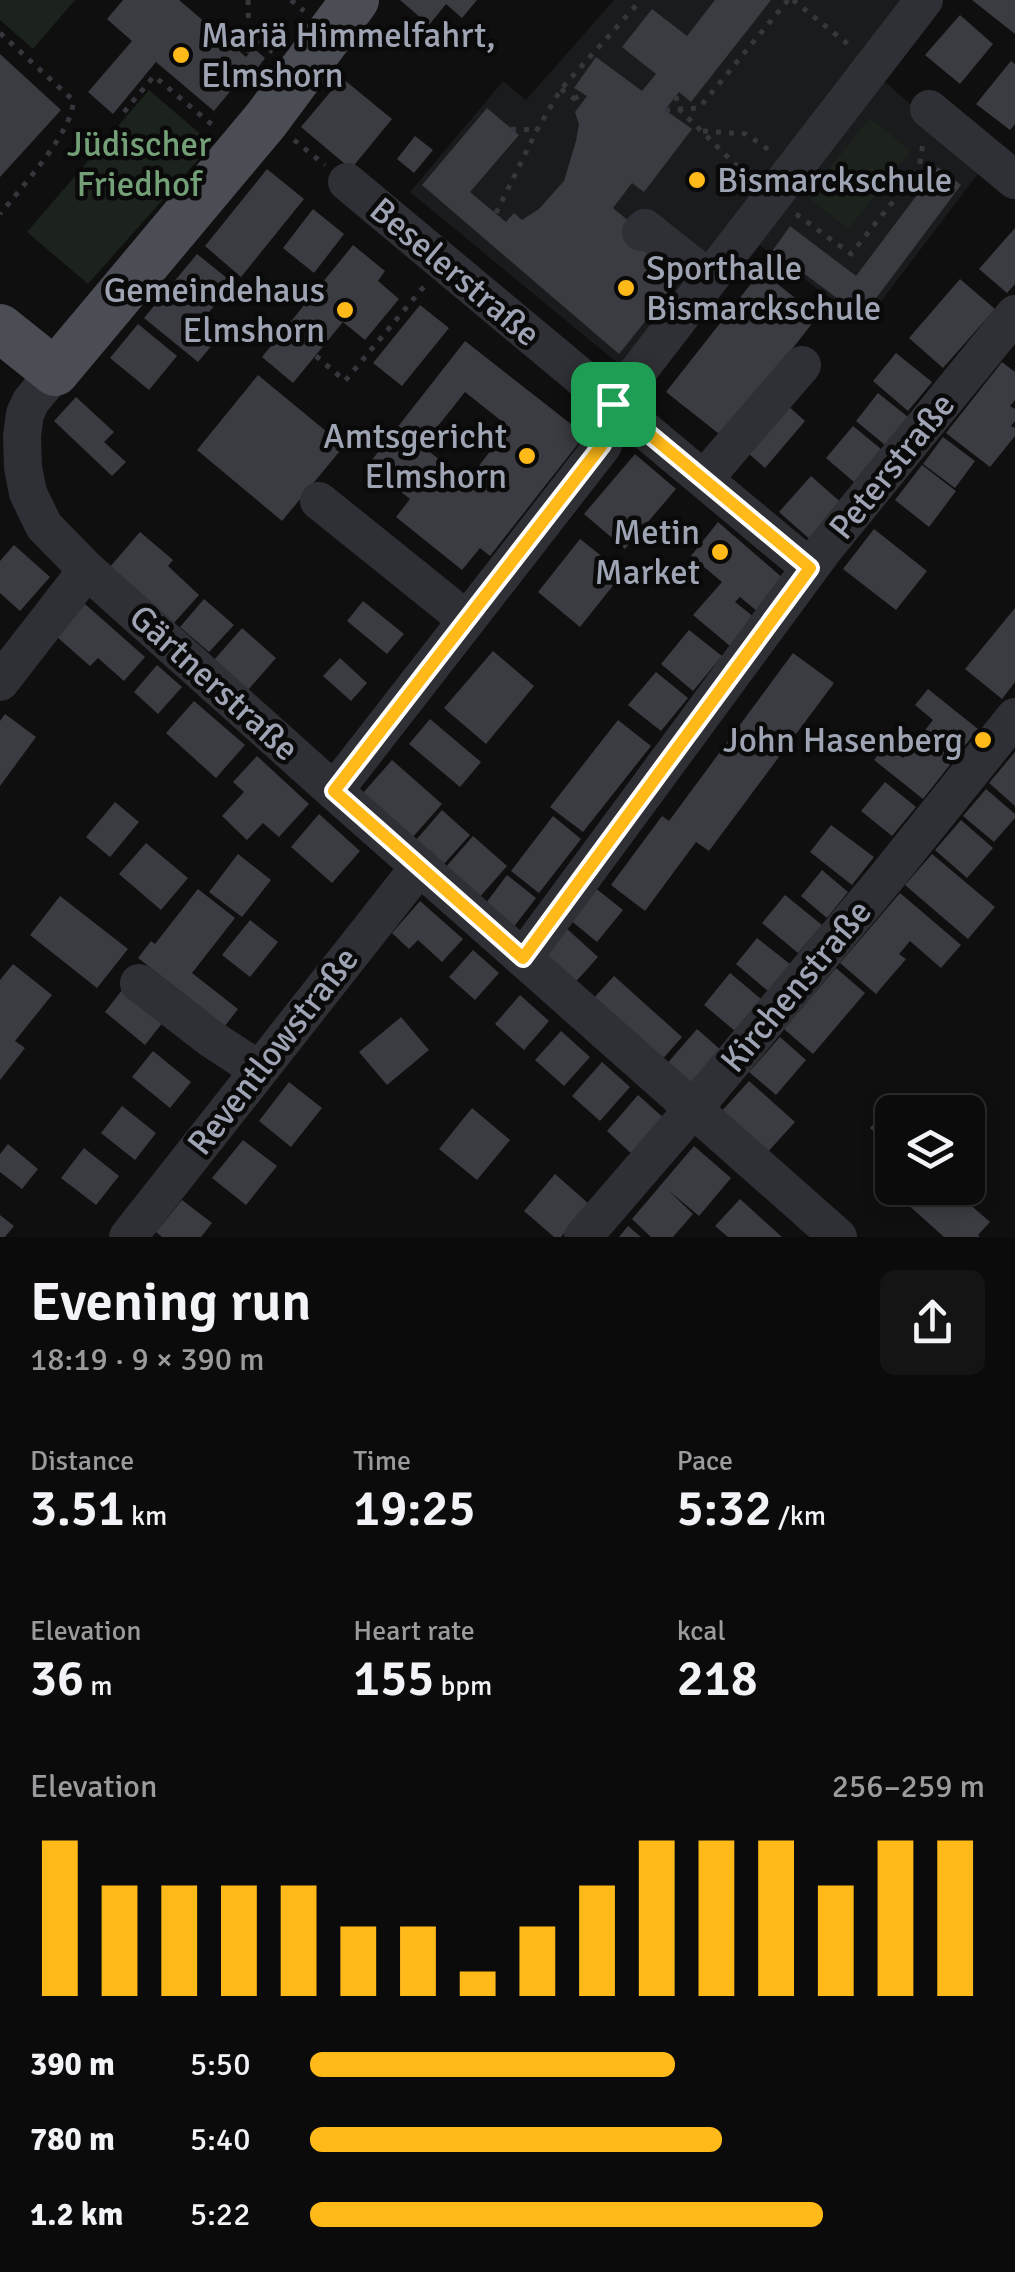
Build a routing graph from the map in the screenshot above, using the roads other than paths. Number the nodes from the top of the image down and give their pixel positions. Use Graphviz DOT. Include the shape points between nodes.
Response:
graph roads {
  1 [pos="355,0"];
  2 [pos="924,0"];
  3 [pos="929,109"];
  4 [pos="1015,180"];
  5 [pos="346,182"];
  6 [pos="641,232"];
  7 [pos="709,280"];
  8 [pos="1015,314"];
  9 [pos="0,328"];
  10 [pos="802,365"];
  11 [pos="55,372"];
  12 [pos="613,404"];
  13 [pos="12,465"];
  14 [pos="704,479"];
  15 [pos="319,501"];
  16 [pos="810,568"];
  17 [pos="87,570"];
  18 [pos="467,620"];
  19 [pos="0,682"];
  20 [pos="1011,730"];
  21 [pos="334,791"];
  22 [pos="420,866"];
  23 [pos="523,958"];
  24 [pos="139,983"];
  25 [pos="259,1070"];
  26 [pos="694,1108"];
  27 [pos="128,1237"];
  28 [pos="583,1237"];
  29 [pos="838,1237"];
  1 -- 11 [label="main road" via="262,139"];
  2 -- 7 [label="street"];
  3 -- 4 [label="street"];
  5 -- 12 [label="street, Beselerstraße"];
  6 -- 7 [label="street" via="645,228"];
  7 -- 12 [label="street"];
  8 -- 16 [label="street, Peterstraße"];
  9 -- 11 [label="main road"];
  10 -- 14 [label="street"];
  11 -- 13 [label="street, Gärtnerstraße" via="31,400"];
  12 -- 14 [label="street, Beselerstraße"];
  12 -- 18 [label="street" via="602,445"];
  13 -- 17 [label="street, Gärtnerstraße" via="44,526"];
  14 -- 16 [label="street, Beselerstraße"];
  15 -- 18 [label="street"];
  16 -- 23 [label="street, Peterstraße"];
  17 -- 19 [label="street"];
  17 -- 21 [label="street, Gärtnerstraße"];
  18 -- 21 [label="street"];
  20 -- 26 [label="street, Kirchenstraße"];
  21 -- 22 [label="street, Gärtnerstraße"];
  22 -- 23 [label="street, Gärtnerstraße"];
  22 -- 25 [label="street, Reventlowstraße"];
  23 -- 26 [label="street, Gärtnerstraße"];
  24 -- 25 [label="street"];
  25 -- 27 [label="street, Reventlowstraße"];
  26 -- 28 [label="street, Kirchenstraße"];
  26 -- 29 [label="street, Gärtnerstraße"];
}
